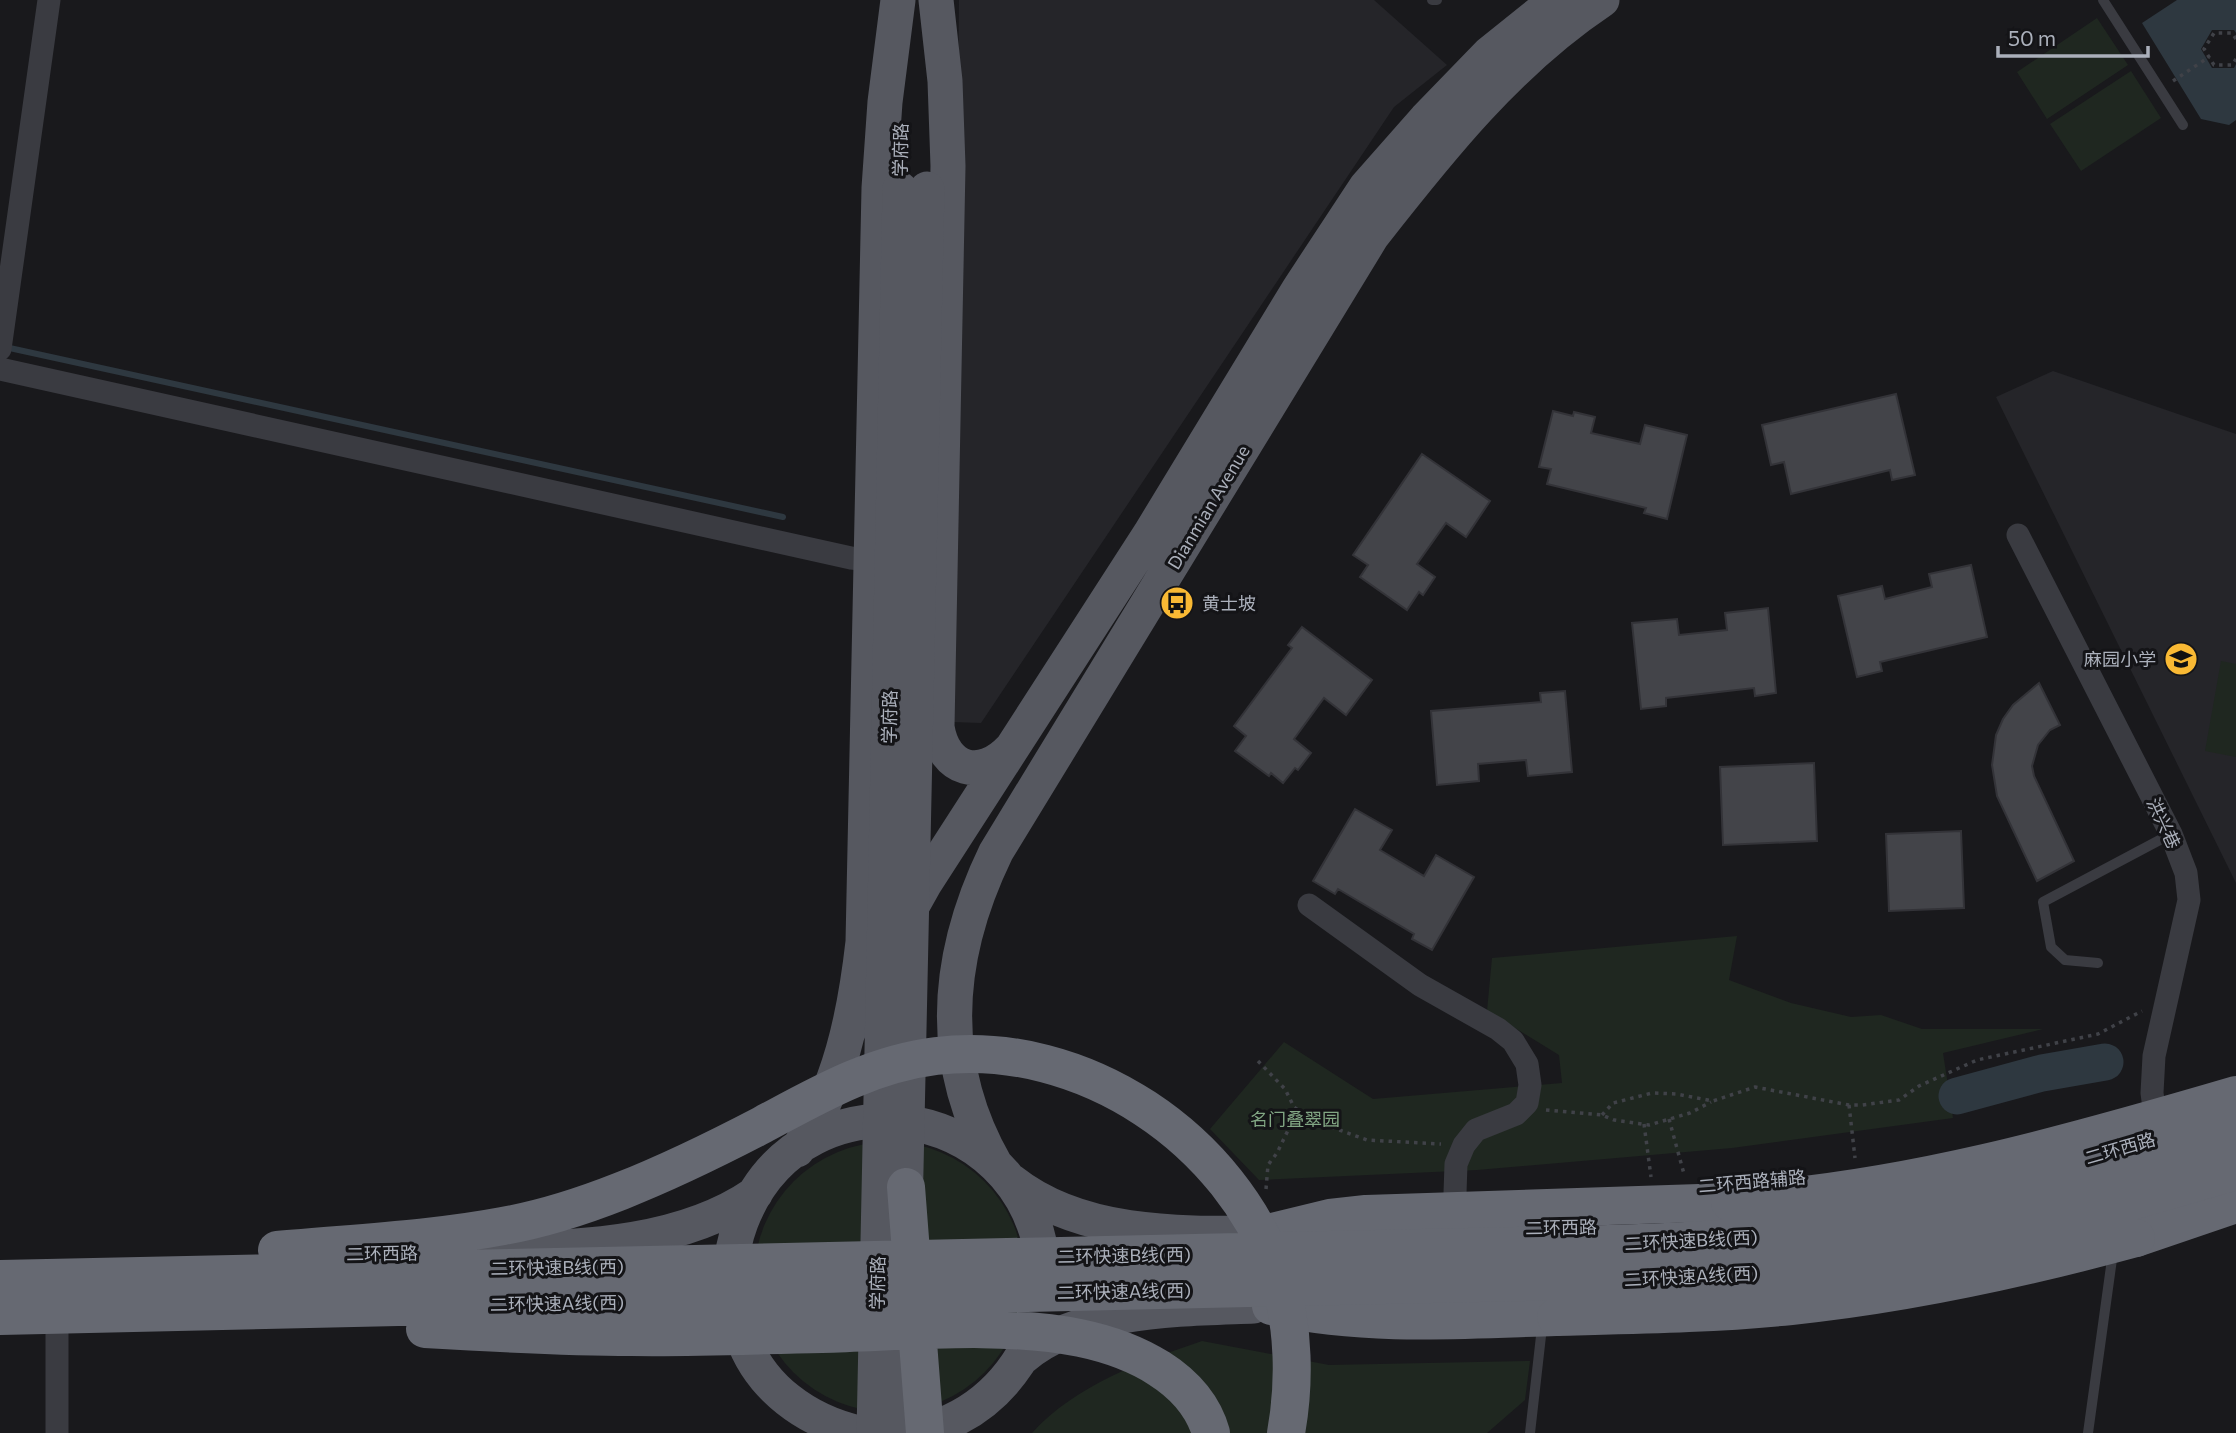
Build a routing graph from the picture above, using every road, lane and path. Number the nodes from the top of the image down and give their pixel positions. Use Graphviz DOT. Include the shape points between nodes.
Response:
graph roads {
  1 [pos="49,0"];
  2 [pos="901,0"];
  3 [pos="930,0"];
  4 [pos="936,0"];
  5 [pos="1556,0"];
  6 [pos="1602,0"];
  7 [pos="2103,0"];
  8 [pos="2236,39"];
  9 [pos="2209,57"];
  10 [pos="2236,59"];
  11 [pos="2173,81"];
  12 [pos="2183,125"];
  13 [pos="913,189"];
  14 [pos="1,344"];
  15 [pos="0,369"];
  16 [pos="2018,535"];
  17 [pos="871,560"];
  18 [pos="937,680"];
  19 [pos="868,681"];
  20 [pos="1011,749"];
  21 [pos="2171,834"];
  22 [pos="1309,905"];
  23 [pos="2098,963"];
  24 [pos="2142,1011"];
  25 [pos="847,1035"];
  26 [pos="1258,1061"];
  27 [pos="2236,1095"];
  28 [pos="1713,1101"];
  29 [pos="1527,1103"];
  30 [pos="1849,1105"];
  31 [pos="1302,1114"];
  32 [pos="2236,1114"];
  33 [pos="1602,1115"];
  34 [pos="1669,1119"];
  35 [pos="2156,1121"];
  36 [pos="1644,1124"];
  37 [pos="2236,1133"];
  38 [pos="1464,1145"];
  39 [pos="797,1150"];
  40 [pos="1857,1170"];
  41 [pos="2236,1171"];
  42 [pos="1003,1172"];
  43 [pos="1688,1186"];
  44 [pos="906,1187"];
  45 [pos="1651,1188"];
  46 [pos="2236,1189"];
  47 [pos="1455,1193"];
  48 [pos="755,1194"];
  49 [pos="2236,1204"];
  50 [pos="2122,1226"];
  51 [pos="1268,1233"];
  52 [pos="489,1250"];
  53 [pos="0,1261"];
  54 [pos="0,1278"];
  55 [pos="1271,1306"];
  56 [pos="225,1311"];
  57 [pos="0,1316"];
  58 [pos="491,1323"];
  59 [pos="1548,1327"];
  60 [pos="57,1332"];
  61 [pos="0,1334"];
  62 [pos="1023,1357"];
  63 [pos="754,1362"];
  64 [pos="783,1396"];
  65 [pos="967,1421"];
  66 [pos="57,1433"];
  67 [pos="807,1433"];
  68 [pos="859,1433"];
  69 [pos="874,1433"];
  70 [pos="901,1433"];
  71 [pos="915,1433"];
  72 [pos="925,1433"];
  73 [pos="1211,1433"];
  74 [pos="1286,1433"];
  75 [pos="1530,1433"];
  76 [pos="2088,1433"];
  1 -- 14 [label="street"];
  2 -- 13 [label="main road, 学府路"];
  2 -- 17 [label="main road, 学府路" via="878,188"];
  3 -- 13 [label="main road, 学府路"];
  4 -- 18 [label="main road" via="948,166"];
  5 -- 20 [label="main road, Dianmian Avenue" via="1489,54 1366,187"];
  6 -- 42 [label="main road, Dianmian Avenue" via="1511,73 1441,148 1372,236 996,852 965,929 954,1003 964,1091 978,1130"];
  7 -- 12 [label="lane"];
  8 -- 9 [label="path" via="2232,33 2214,33 2204,49"];
  9 -- 10 [label="path" via="2214,65 2232,65"];
  9 -- 11 [label="path"];
  13 -- 44 [label="main road, 学府路, bridge"];
  13 -- 69 [label="main road, 学府路, bridge"];
  15 -- 17 [label="street"];
  16 -- 21 [label="street, 洪兴巷"];
  17 -- 19 [label="main road, 学府路"];
  18 -- 19 [label="main road" via="923,699 900,704 877,696"];
  18 -- 20 [label="main road" via="937,727 949,757 966,767 979,768 999,761"];
  19 -- 25 [label="main road, 学府路" via="863,942"];
  20 -- 25 [label="main road, Dianmian Avenue" via="905,916"];
  21 -- 23 [label="lane" via="2043,902 2051,947 2065,960"];
  21 -- 35 [label="street, 洪兴巷" via="2186,873 2189,900 2154,1056"];
  22 -- 29 [label="street" via="1420,985 1513,1041 1527,1064"];
  24 -- 30 [label="path" via="2098,1034 1978,1060 1899,1100"];
  25 -- 39 [label="main road, 学府路" via="826,1098"];
  26 -- 31 [label="path"];
  27 -- 35 [label="street, 二环西路辅路"];
  27 -- 51 [label="highway, bridge" via="2086,1139 1949,1172 1846,1190 1730,1202 1366,1214"];
  28 -- 30 [label="path" via="1755,1087"];
  28 -- 33 [label="path" via="1653,1093 1613,1103"];
  28 -- 34 [label="path"];
  29 -- 33 [label="path" via="1546,1110"];
  29 -- 38 [label="street" via="1516,1114 1476,1130"];
  30 -- 40 [label="path"];
  31 -- 38 [label="path" via="1367,1140"];
  31 -- 51 [label="path" via="1292,1122 1268,1165"];
  32 -- 35 [label="main road, 二环西路"];
  33 -- 36 [label="path"];
  34 -- 36 [label="path"];
  34 -- 43 [label="path"];
  35 -- 40 [label="street, 二环西路辅路" via="2115,1113 1946,1155"];
  35 -- 51 [label="main road, 二环西路" via="2069,1162 1953,1190 1803,1214 1644,1225"];
  36 -- 45 [label="path"];
  37 -- 54 [label="highway, 二环快速B线(西), bridge" via="1956,1208 1828,1229 1715,1240"];
  38 -- 47 [label="street" via="1455,1164"];
  39 -- 42 [label="main road, 二环西路" via="844,1127 895,1121 957,1137"];
  39 -- 48 [label="main road"];
  40 -- 43 [label="street, 二环西路辅路"];
  41 -- 56 [label="highway, 二环快速A线(西), bridge" via="1964,1243 1855,1262 1752,1273"];
  42 -- 51 [label="main road, 二环西路" via="1030,1195 1054,1207 1113,1224 1192,1233"];
  42 -- 62 [label="main road, Dianmian Avenue" via="1024,1200 1044,1267 1040,1314"];
  43 -- 45 [label="street, 二环西路辅路"];
  44 -- 70 [label="main road, 学府路, bridge"];
  44 -- 72 [label="highway, bridge"];
  45 -- 47 [label="street, 二环西路辅路"];
  46 -- 50 [label="main road"];
  47 -- 51 [label="street, 二环西路辅路" via="1344,1199 1300,1213"];
  48 -- 52 [label="main road, 二环西路" via="715,1216 656,1234"];
  48 -- 63 [label="main road" via="737,1233 730,1277 736,1321"];
  49 -- 59 [label="highway, bridge" via="2092,1250 1908,1290"];
  50 -- 55 [label="main road" via="1967,1261 1788,1288 1647,1297"];
  50 -- 59 [label="street" via="2001,1288 1936,1304 1756,1327"];
  50 -- 76 [label="lane" via="2113,1253"];
  51 -- 55 [label="main road" via="1249,1248 1242,1273 1252,1296"];
  52 -- 53 [label="main road, 二环西路"];
  52 -- 58 [label="main road" via="509,1259 520,1283 513,1309"];
  54 -- 74 [label="highway, bridge" via="456,1233 526,1221 648,1180 872,1071 937,1056 1008,1056 1082,1074 1131,1100 1178,1135 1234,1193 1260,1235 1285,1302 1292,1374"];
  55 -- 59 [label="highway" via="1370,1321"];
  55 -- 62 [label="main road" via="1178,1310 1114,1319 1054,1336"];
  56 -- 57 [label="highway, 二环快速A线(西), bridge"];
  56 -- 73 [label="highway, bridge" via="579,1336 998,1330 1062,1335 1115,1347 1156,1367 1187,1392"];
  58 -- 60 [label="main road"];
  58 -- 63 [label="main road" via="596,1326 659,1334 708,1344"];
  59 -- 75 [label="lane"];
  60 -- 61 [label="main road"];
  60 -- 66 [label="street"];
  62 -- 65 [label="main road"];
  63 -- 64 [label="main road"];
  64 -- 67 [label="main road"];
  64 -- 68 [label="main road" via="820,1420"];
  65 -- 71 [label="main road" via="955,1420"];
}
